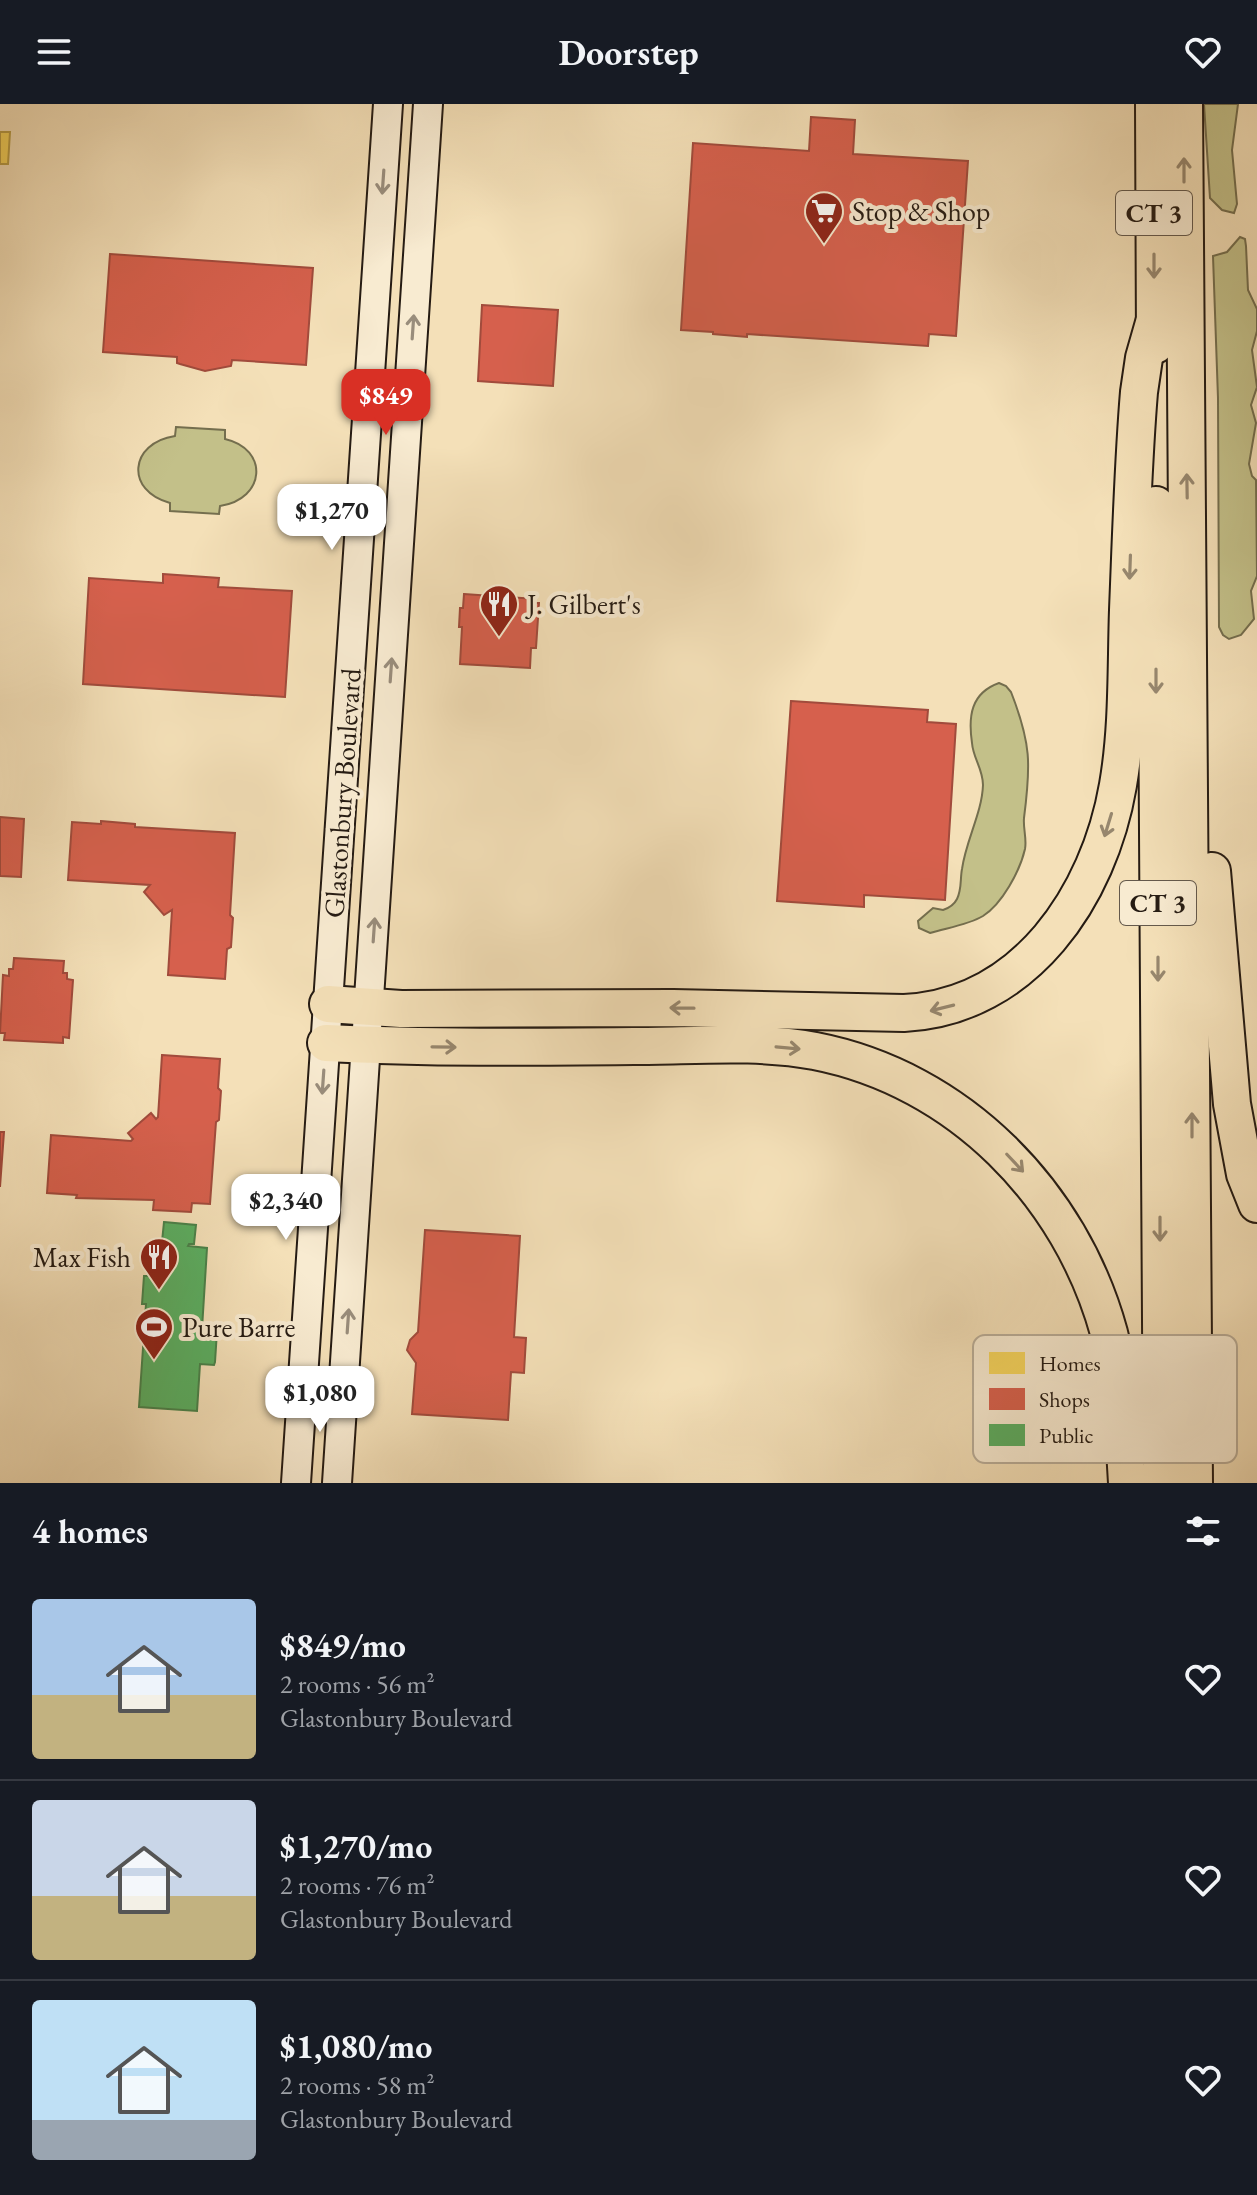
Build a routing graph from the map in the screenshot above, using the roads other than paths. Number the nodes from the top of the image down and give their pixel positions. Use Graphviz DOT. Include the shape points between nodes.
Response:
graph roads {
  1 [pos="388,104"];
  2 [pos="428,104"];
  3 [pos="1154,104"];
  4 [pos="1184,104"];
  5 [pos="1154,323"];
  6 [pos="364,462"];
  7 [pos="404,465"];
  8 [pos="361,500"];
  9 [pos="402,503"];
  10 [pos="1188,676"];
  11 [pos="328,1004"];
  12 [pos="369,1008"];
  13 [pos="326,1043"];
  14 [pos="366,1045"];
  15 [pos="1257,1204"];
  16 [pos="1109,1335"];
  17 [pos="1161,1335"];
  18 [pos="1193,1335"];
  19 [pos="1126,1463"];
  20 [pos="1162,1463"];
  21 [pos="1194,1463"];
  22 [pos="297,1471"];
  23 [pos="338,1472"];
  24 [pos="1127,1483"];
  25 [pos="1162,1483"];
  26 [pos="1194,1483"];
  1 -- 6 [label="street, Glastonbury Boulevard, one-way"];
  7 -- 2 [label="street, Glastonbury Boulevard, one-way"];
  3 -- 5 [label="highway, CT 3, one-way"];
  10 -- 4 [label="highway, CT 3, one-way"];
  5 -- 12 [label="highway, one-way" via="1138,406 1118,786 1083,887 1057,931 1023,967 977,996 915,1013"];
  5 -- 17 [label="highway, CT 3, one-way"];
  6 -- 7 [label="street"];
  6 -- 8 [label="street, Glastonbury Boulevard"];
  7 -- 9 [label="street, Glastonbury Boulevard"];
  8 -- 9 [label="street"];
  8 -- 11 [label="street, Glastonbury Boulevard"];
  12 -- 9 [label="street, Glastonbury Boulevard, one-way"];
  10 -- 15 [label="highway" via="1205,730 1212,878 1234,1116 1245,1174"];
  18 -- 10 [label="highway, CT 3, one-way"];
  11 -- 12 [label="highway"];
  11 -- 13 [label="street, Glastonbury Boulevard"];
  12 -- 14 [label="street, Glastonbury Boulevard"];
  13 -- 14 [label="highway"];
  13 -- 22 [label="street, Glastonbury Boulevard, one-way"];
  14 -- 16 [label="highway, one-way" via="782,1047 845,1059 919,1089 963,1116 1008,1156 1051,1207 1083,1261"];
  23 -- 14 [label="street, Glastonbury Boulevard, one-way"];
  19 -- 24 [label="highway, one-way"];
  20 -- 25 [label="highway, CT 3, one-way"];
  26 -- 21 [label="highway, CT 3, one-way"];
  22 -- 23 [label="street"];
}
